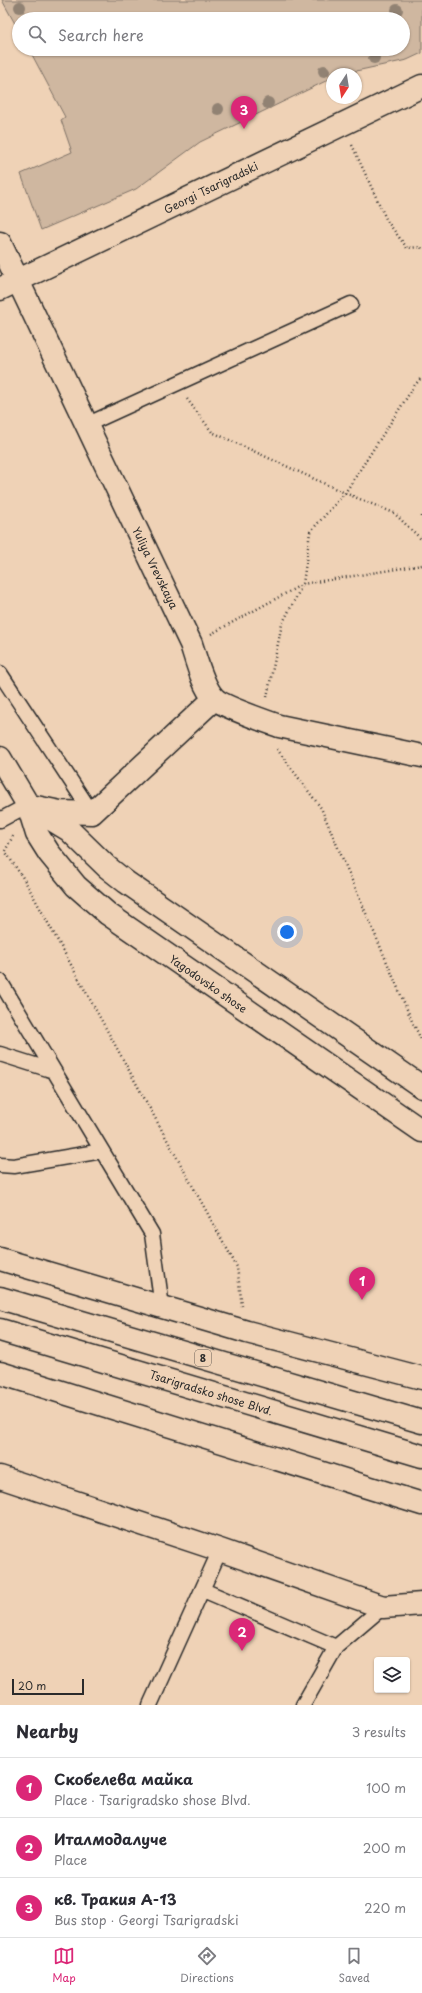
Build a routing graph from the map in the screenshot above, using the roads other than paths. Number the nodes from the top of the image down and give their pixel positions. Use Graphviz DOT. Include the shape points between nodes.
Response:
graph roads {
  1 [pos="422,86"];
  2 [pos="0,243"];
  3 [pos="9,285"];
  4 [pos="351,304"];
  5 [pos="86,425"];
  6 [pos="0,673"];
  7 [pos="214,699"];
  8 [pos="422,756"];
  9 [pos="0,758"];
  10 [pos="28,805"];
  11 [pos="92,813"];
  12 [pos="0,820"];
  13 [pos="0,981"];
  14 [pos="0,1054"];
  15 [pos="54,1071"];
  16 [pos="422,1087"];
  17 [pos="422,1131"];
  18 [pos="102,1151"];
  19 [pos="0,1165"];
  20 [pos="0,1259"];
  21 [pos="0,1298"];
  22 [pos="162,1307"];
  23 [pos="0,1330"];
  24 [pos="0,1373"];
  25 [pos="422,1378"];
  26 [pos="414,1420"];
  27 [pos="422,1456"];
  28 [pos="0,1477"];
  29 [pos="422,1504"];
  30 [pos="220,1550"];
  31 [pos="202,1590"];
  32 [pos="422,1604"];
  33 [pos="383,1607"];
  34 [pos="336,1647"];
  35 [pos="150,1705"];
  36 [pos="303,1705"];
  1 -- 3 [label="street, Georgi Tsarigradski"];
  2 -- 3 [label="street, Yuliya Vrevskaya"];
  3 -- 5 [label="street, Yuliya Vrevskaya"];
  4 -- 5 [label="lane"];
  5 -- 7 [label="street, Yuliya Vrevskaya" via="191,644"];
  6 -- 11 [label="lane"];
  7 -- 8 [label="street" via="262,721"];
  7 -- 11 [label="street"];
  9 -- 10 [label="street, Yagodovsko shose"];
  10 -- 11 [label="street" via="60,812"];
  10 -- 12 [label="lane"];
  10 -- 16 [label="street, Yagodovsko shose" via="69,830 126,882"];
  10 -- 17 [label="street, Yagodovsko shose" via="37,834 49,853 76,886 108,914"];
  13 -- 15 [label="lane"];
  14 -- 15 [label="lane"];
  15 -- 18 [label="lane"];
  18 -- 19 [label="lane" via="14,1166"];
  18 -- 22 [label="lane" via="152,1234"];
  20 -- 22 [label="street"];
  21 -- 26 [label="street, 8"];
  22 -- 25 [label="street"];
  23 -- 27 [label="street, Tsarigradsko shose Blvd."];
  24 -- 29 [label="street"];
  28 -- 30 [label="street"];
  30 -- 31 [label="lane"];
  30 -- 33 [label="street"];
  31 -- 34 [label="lane"];
  31 -- 35 [label="lane"];
  32 -- 33 [label="street"];
  33 -- 34 [label="lane"];
  34 -- 36 [label="lane"];
}
